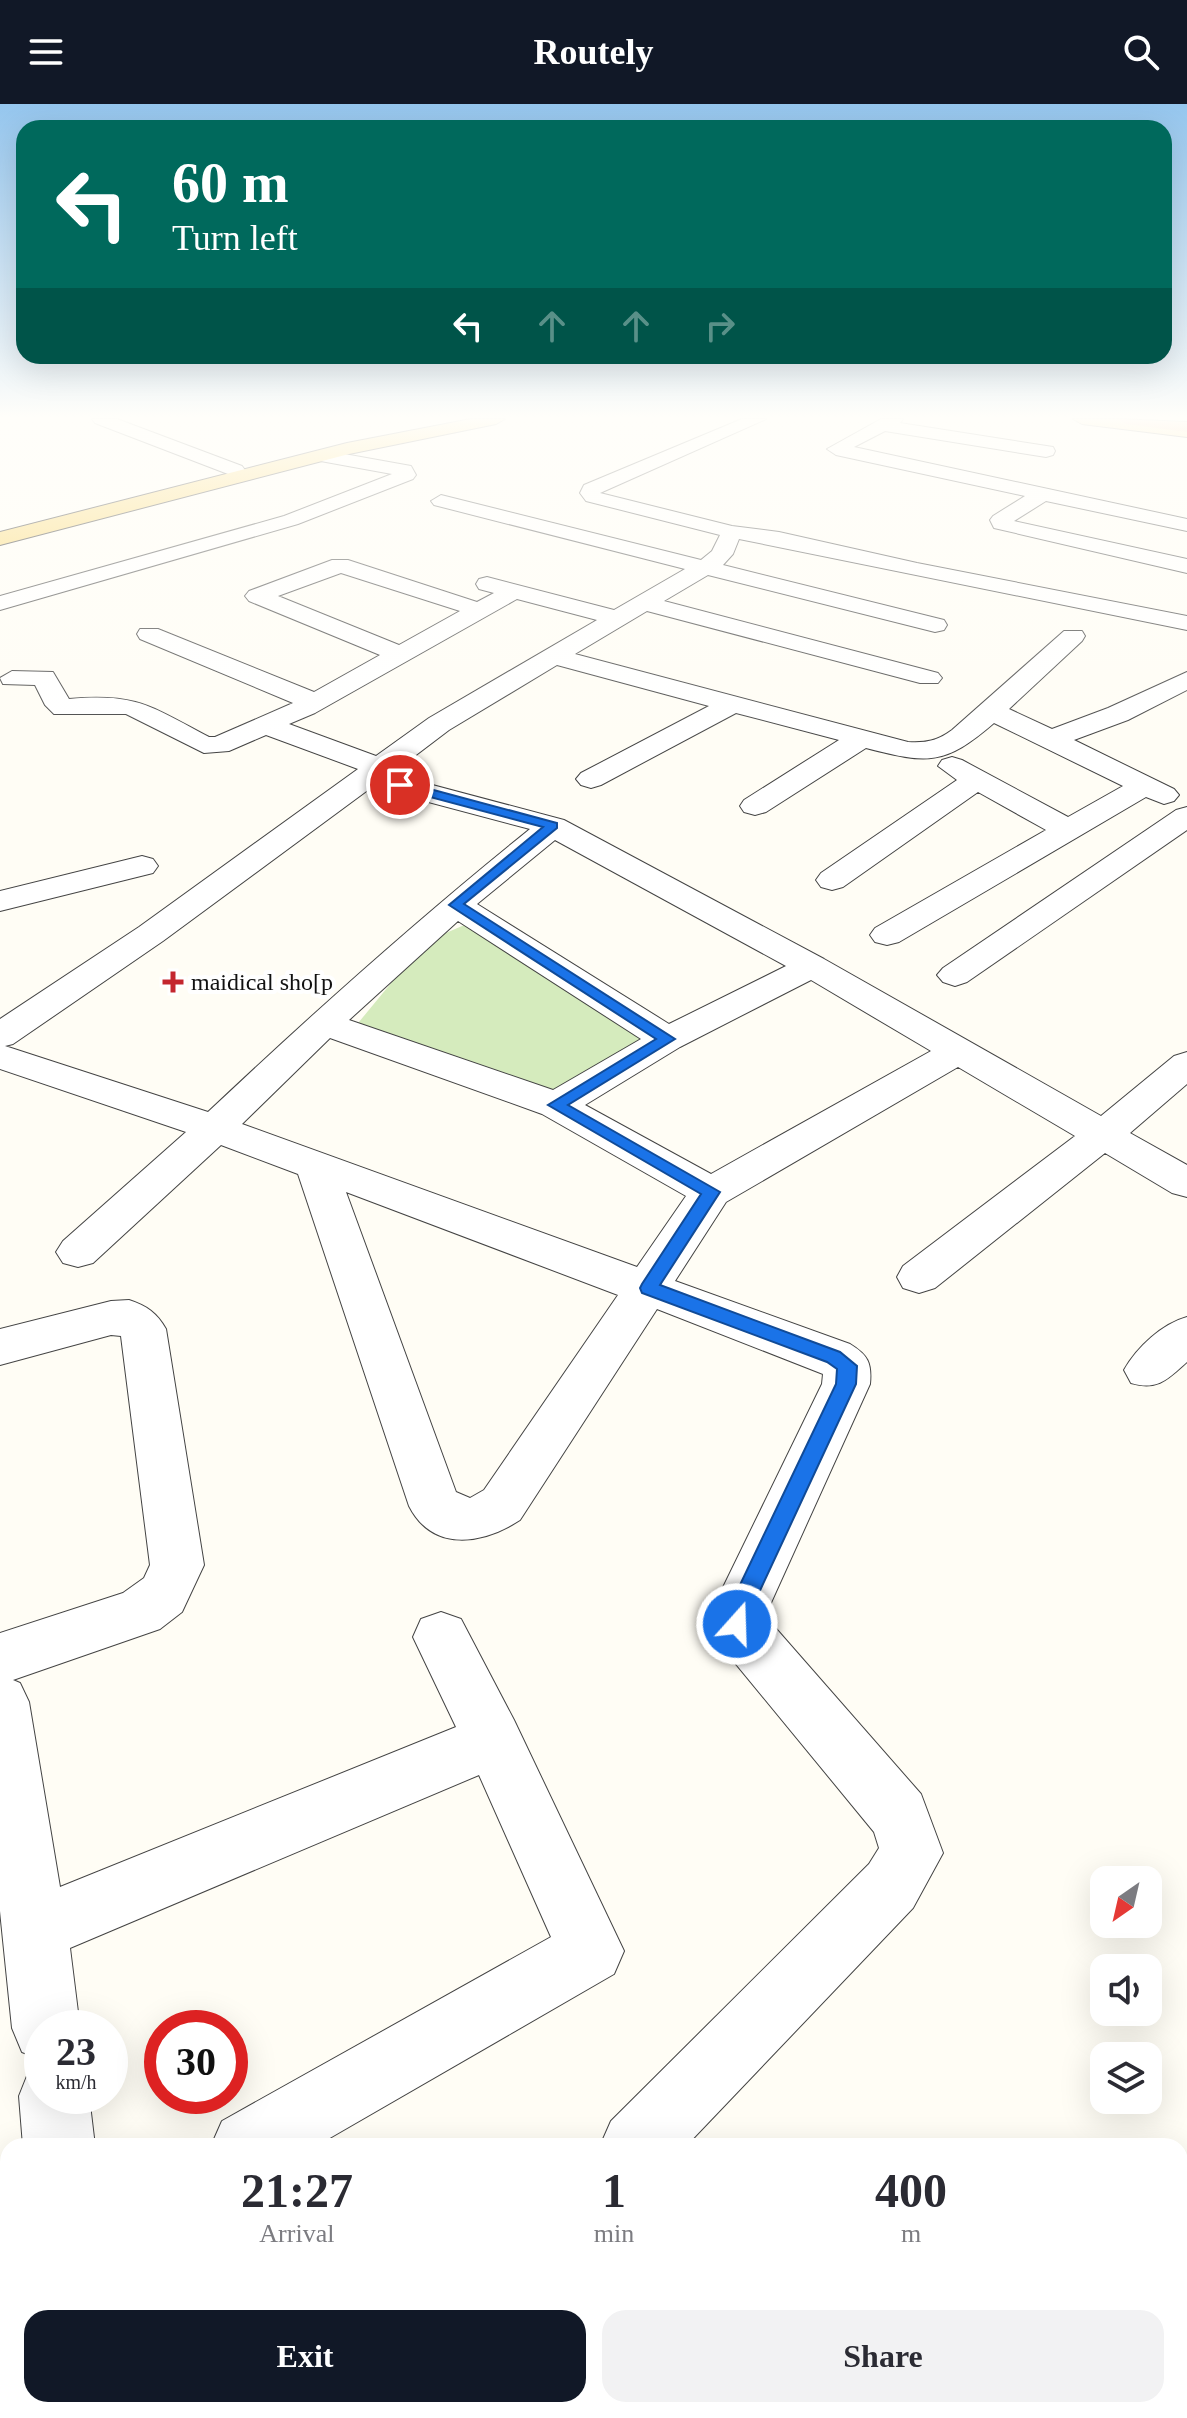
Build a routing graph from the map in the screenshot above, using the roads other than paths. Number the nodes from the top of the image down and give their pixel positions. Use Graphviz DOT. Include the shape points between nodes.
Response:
graph roads {
  1 [pos="47,527"];
  2 [pos="267,527"];
  3 [pos="545,527"];
  4 [pos="712,527"];
  5 [pos="1014,527"];
  6 [pos="732,532"];
  7 [pos="0,539"];
  8 [pos="208,544"];
  9 [pos="244,559"];
  10 [pos="1187,566"];
  11 [pos="704,567"];
  12 [pos="268,568"];
  13 [pos="462,577"];
  14 [pos="300,578"];
  15 [pos="1187,583"];
  16 [pos="514,591"];
  17 [pos="642,602"];
  18 [pos="0,603"];
  19 [pos="479,610"];
  20 [pos="1152,614"];
  21 [pos="616,618"];
  22 [pos="1187,623"];
  23 [pos="935,625"];
  24 [pos="149,634"];
  25 [pos="1073,636"];
  26 [pos="399,654"];
  27 [pos="552,656"];
  28 [pos="4,674"];
  29 [pos="929,678"];
  30 [pos="1187,680"];
  31 [pos="315,702"];
  32 [pos="735,703"];
  33 [pos="991,711"];
  34 [pos="268,726"];
  35 [pos="862,738"];
  36 [pos="1051,739"];
  37 [pos="929,753"];
  38 [pos="375,772"];
  39 [pos="591,779"];
  40 [pos="977,780"];
  41 [pos="1144,786"];
  42 [pos="755,806"];
  43 [pos="1187,806"];
  44 [pos="1187,816"];
  45 [pos="553,826"];
  46 [pos="1069,830"];
  47 [pos="142,866"];
  48 [pos="832,880"];
  49 [pos="0,901"];
  50 [pos="456,905"];
  51 [pos="887,935"];
  52 [pos="812,966"];
  53 [pos="955,975"];
  54 [pos="324,1023"];
  55 [pos="0,1036"];
  56 [pos="667,1039"];
  57 [pos="960,1050"];
  58 [pos="0,1056"];
  59 [pos="1187,1064"];
  60 [pos="556,1105"];
  61 [pos="215,1128"];
  62 [pos="1105,1133"];
  63 [pos="317,1168"];
  64 [pos="1187,1183"];
  65 [pos="711,1192"];
  66 [pos="78,1252"];
  67 [pos="919,1277"];
  68 [pos="649,1288"];
  69 [pos="1187,1334"];
  70 [pos="0,1347"];
  71 [pos="1148,1370"];
  72 [pos="441,1637"];
  73 [pos="0,1659"];
  74 [pos="0,1702"];
  75 [pos="493,1740"];
  76 [pos="35,1930"];
  77 [pos="44,2010"];
  78 [pos="56,2114"];
  79 [pos="58,2138"];
  80 [pos="261,2138"];
  81 [pos="644,2138"];
  1 -- 7 [label="main road"];
  2 -- 8 [label="street"];
  3 -- 11 [label="street"];
  4 -- 6 [label="street"];
  5 -- 10 [label="street"];
  6 -- 11 [label="street" via="722,554"];
  6 -- 20 [label="street"];
  8 -- 9 [label="street"];
  8 -- 18 [label="street"];
  11 -- 17 [label="street"];
  11 -- 23 [label="street"];
  12 -- 14 [label="street"];
  13 -- 16 [label="street"];
  14 -- 19 [label="street" via="345,566"];
  14 -- 26 [label="street" via="257,596"];
  15 -- 20 [label="street"];
  16 -- 19 [label="street"];
  16 -- 21 [label="street"];
  17 -- 21 [label="street"];
  17 -- 29 [label="street"];
  19 -- 26 [label="street"];
  20 -- 22 [label="street"];
  21 -- 27 [label="street"];
  24 -- 31 [label="street"];
  25 -- 33 [label="street"];
  26 -- 31 [label="street"];
  27 -- 32 [label="street"];
  27 -- 38 [label="street" via="439,724"];
  28 -- 34 [label="street" via="44,677 63,708 132,707 204,745 219,745"];
  30 -- 36 [label="street"];
  31 -- 34 [label="street"];
  32 -- 35 [label="street"];
  32 -- 39 [label="street"];
  33 -- 36 [label="street"];
  33 -- 37 [label="street" via="942,751"];
  34 -- 38 [label="street"];
  35 -- 37 [label="street"];
  35 -- 42 [label="street"];
  36 -- 41 [label="street"];
  37 -- 40 [label="street"];
  38 -- 45 [label="street"];
  38 -- 55 [label="street"];
  40 -- 46 [label="street"];
  40 -- 48 [label="street"];
  41 -- 43 [label="street"];
  41 -- 46 [label="street"];
  44 -- 53 [label="street"];
  45 -- 50 [label="street"];
  45 -- 52 [label="street"];
  46 -- 51 [label="street"];
  47 -- 49 [label="street"];
  50 -- 54 [label="street"];
  50 -- 56 [label="street"];
  52 -- 56 [label="street"];
  52 -- 57 [label="street"];
  54 -- 60 [label="street"];
  54 -- 61 [label="street"];
  56 -- 60 [label="street"];
  57 -- 62 [label="street"];
  57 -- 65 [label="street"];
  58 -- 61 [label="street"];
  59 -- 62 [label="street"];
  60 -- 65 [label="street"];
  61 -- 63 [label="street"];
  61 -- 66 [label="street"];
  62 -- 64 [label="street"];
  62 -- 67 [label="street"];
  63 -- 68 [label="street"];
  63 -- 68 [label="street" via="435,1506 459,1521 480,1519 502,1505"];
  65 -- 68 [label="street"];
  68 -- 81 [label="street" via="848,1366 846,1384 738,1612 737,1624 899,1815 912,1853 891,1886"];
  69 -- 71 [label="street"];
  70 -- 73 [label="street" via="111,1318 129,1317 143,1329 177,1565 163,1595 141,1612"];
  72 -- 75 [label="street"];
  74 -- 76 [label="street"];
  75 -- 76 [label="street"];
  75 -- 80 [label="street" via="591,1951"];
  76 -- 77 [label="street"];
  78 -- 79 [label="street"];
}
